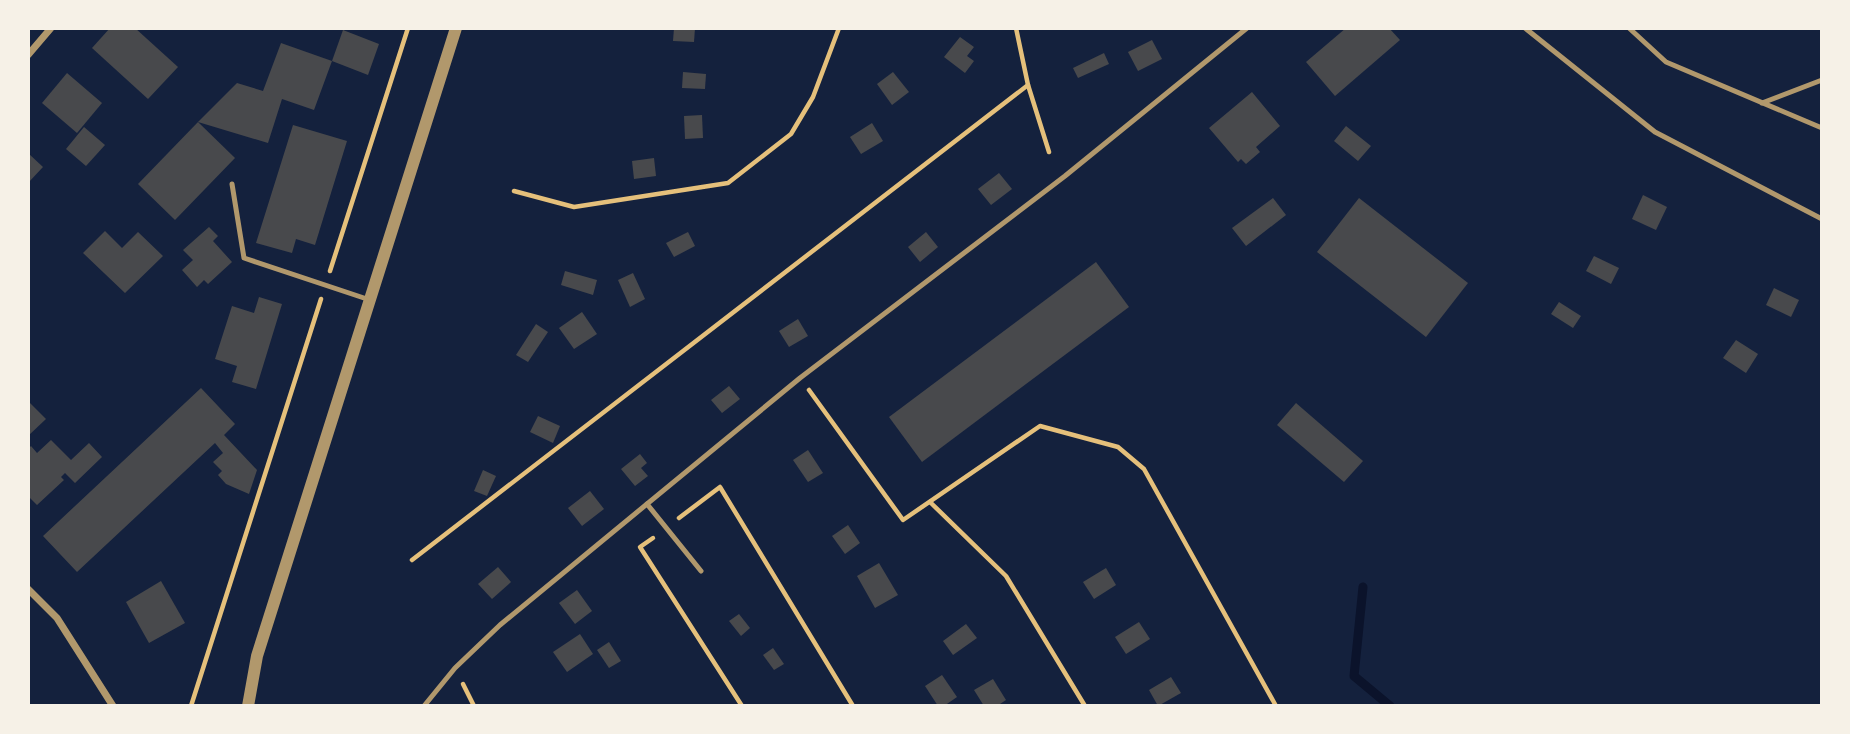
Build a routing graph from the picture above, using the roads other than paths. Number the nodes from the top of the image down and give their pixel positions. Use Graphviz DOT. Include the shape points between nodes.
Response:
graph roads {
  1 [pos="51,28"];
  2 [pos="456,28"];
  3 [pos="1247,28"];
  4 [pos="1525,28"];
  5 [pos="1629,28"];
  6 [pos="28,55"];
  7 [pos="1822,80"];
  8 [pos="1762,103"];
  9 [pos="1822,128"];
  10 [pos="232,184"];
  11 [pos="1822,219"];
  12 [pos="370,300"];
  13 [pos="647,504"];
  14 [pos="701,571"];
  15 [pos="28,589"];
  16 [pos="113,706"];
  17 [pos="248,706"];
  18 [pos="424,706"];
  1 -- 6 [label="street"];
  2 -- 12 [label="street"];
  3 -- 13 [label="lane" via="1065,176 800,378"];
  4 -- 11 [label="lane" via="1655,132"];
  5 -- 8 [label="lane" via="1666,62"];
  7 -- 8 [label="lane"];
  8 -- 9 [label="lane"];
  10 -- 12 [label="lane" via="244,258"];
  12 -- 17 [label="street" via="257,656"];
  13 -- 14 [label="lane"];
  13 -- 18 [label="lane" via="500,625"];
  15 -- 16 [label="street" via="57,618"];
}
